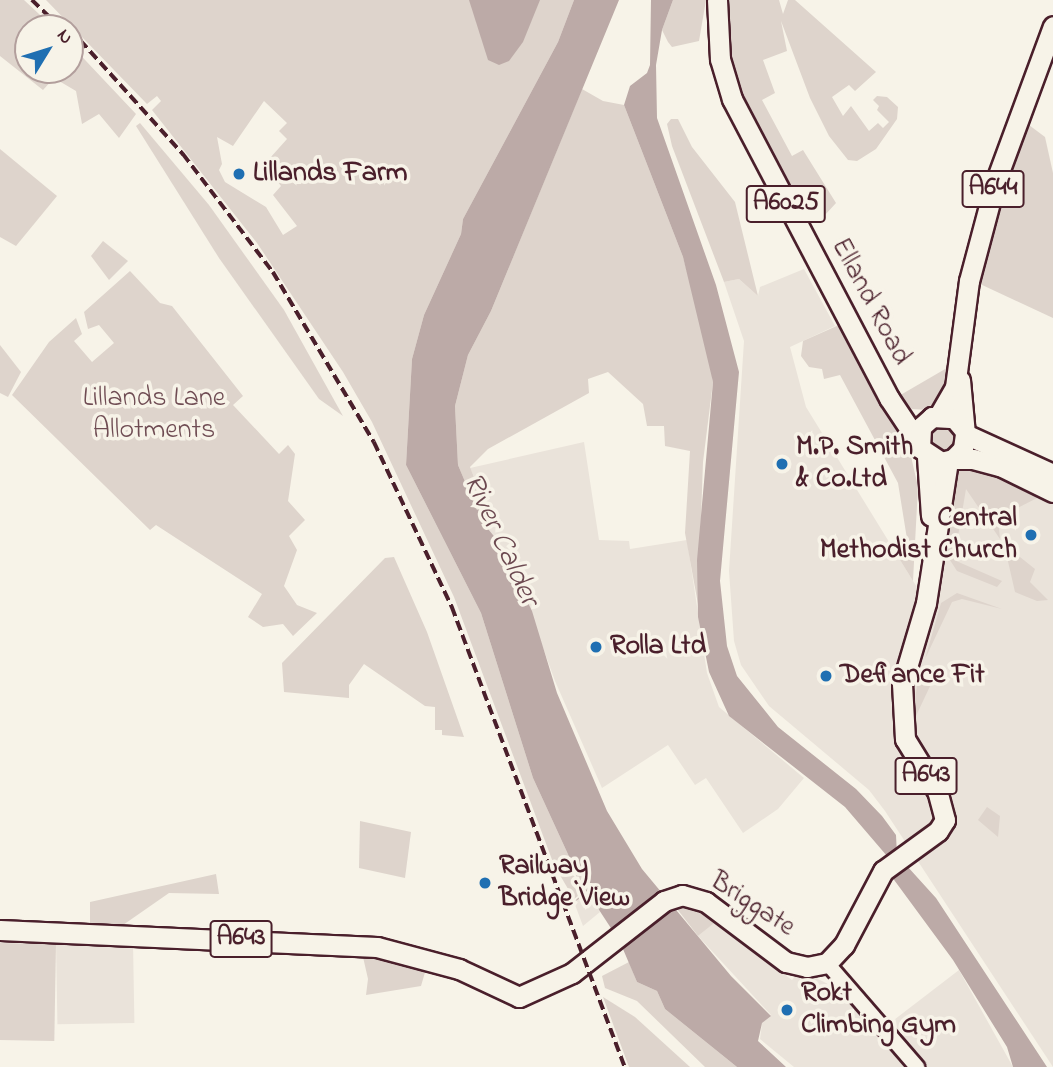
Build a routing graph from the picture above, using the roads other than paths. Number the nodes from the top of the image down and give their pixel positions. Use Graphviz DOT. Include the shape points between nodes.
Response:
graph roads {
  1 [pos="717,0"];
  2 [pos="1053,26"];
  3 [pos="958,358"];
  4 [pos="889,398"];
  5 [pos="933,418"];
  6 [pos="964,432"];
  7 [pos="923,450"];
  8 [pos="951,460"];
  9 [pos="1053,474"];
  10 [pos="1053,492"];
  11 [pos="930,577"];
  12 [pos="0,930"];
  13 [pos="827,962"];
  14 [pos="918,1067"];
  1 -- 4 [label="main road, Elland Road / A6025" via="720,59 732,99"];
  2 -- 3 [label="main road, A644" via="992,193 969,281"];
  3 -- 5 [label="main road, A644" via="953,395"];
  3 -- 6 [label="main road, A644"];
  4 -- 5 [label="main road"];
  4 -- 7 [label="main road, A6025"];
  5 -- 6 [label="main road" via="954,418"];
  5 -- 7 [label="main road, A644"];
  6 -- 8 [label="main road" via="963,449"];
  6 -- 9 [label="main road"];
  7 -- 8 [label="main road"];
  7 -- 11 [label="main road, A643"];
  8 -- 10 [label="main road" via="993,464"];
  8 -- 11 [label="main road, A643"];
  11 -- 13 [label="main road, A643" via="902,684 905,738 937,791 945,820 938,831 890,864 872,888 841,950"];
  12 -- 13 [label="main road, Briggate / A643" via="377,947 459,969 508,995 529,994 563,978 672,898 690,896 706,902 786,962 807,967"];
  13 -- 14 [label="street"];
}
